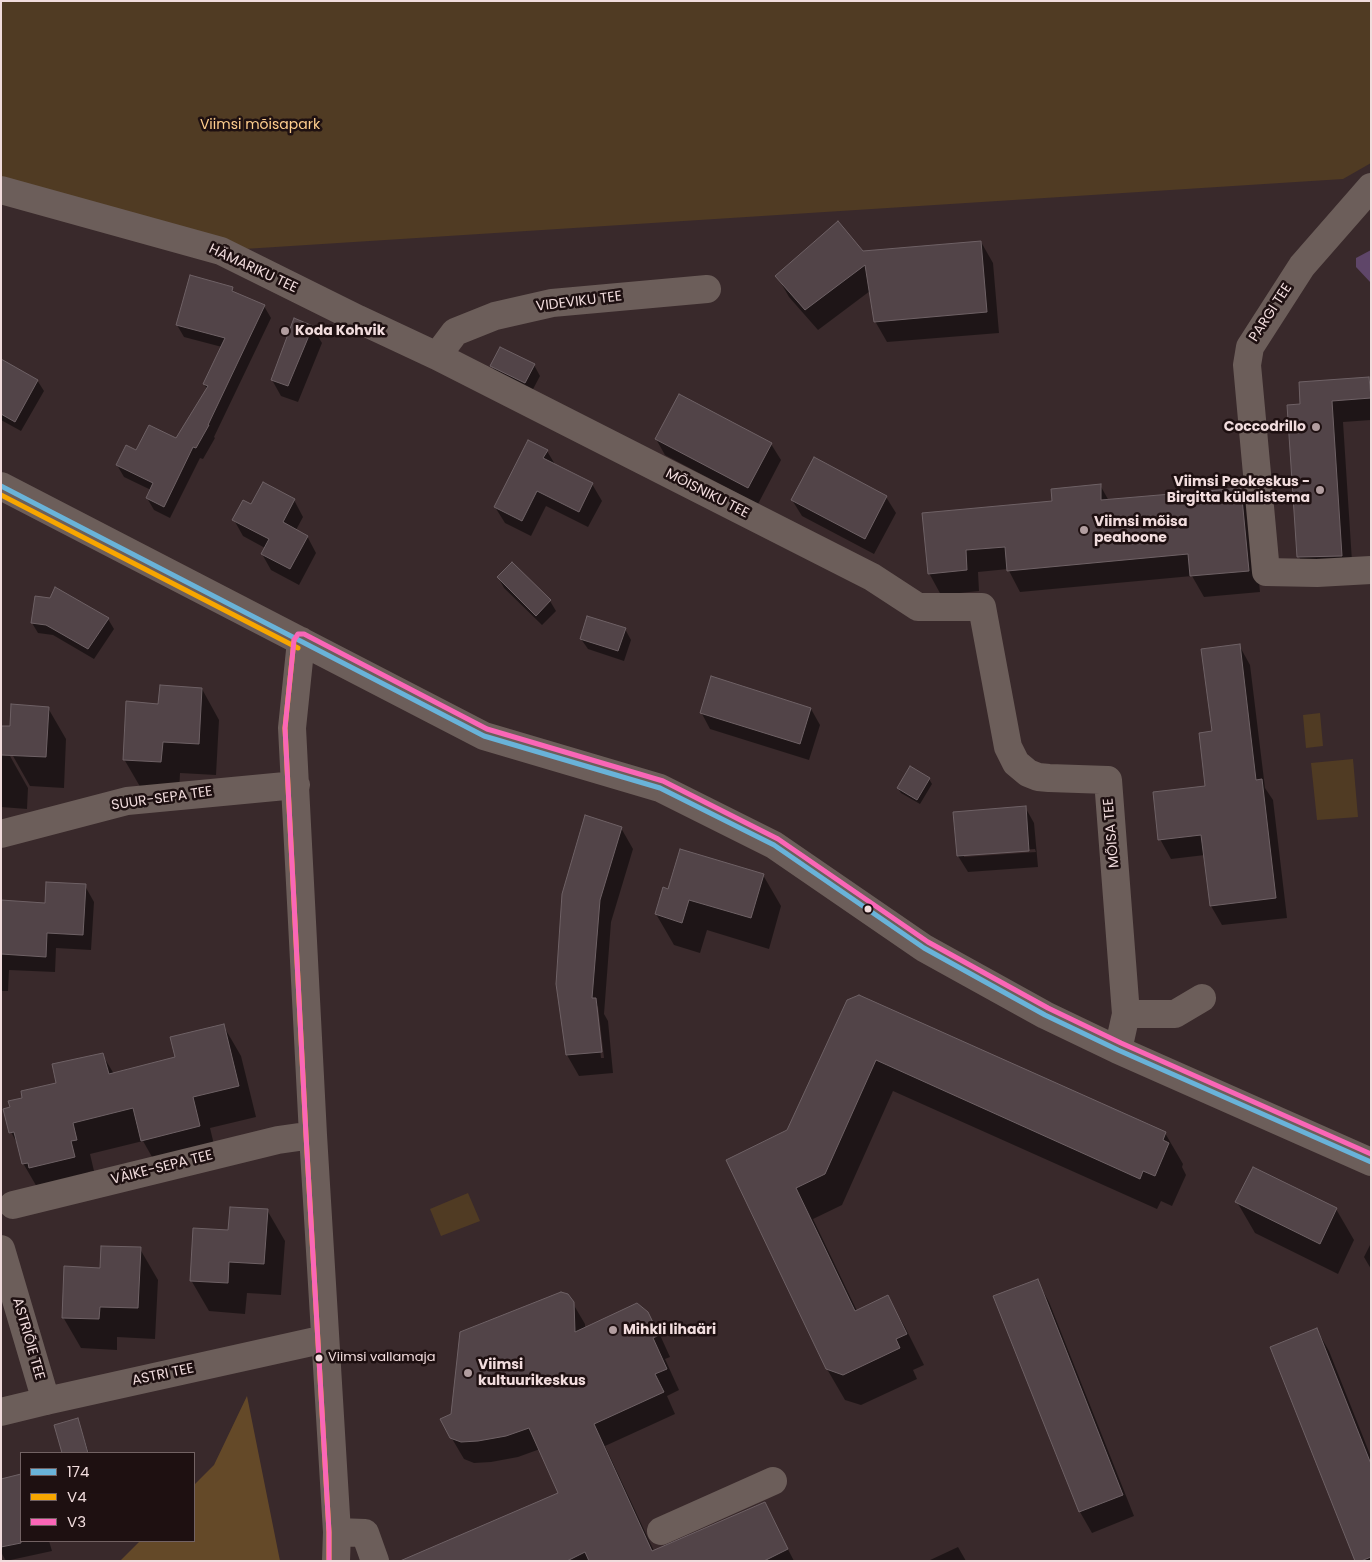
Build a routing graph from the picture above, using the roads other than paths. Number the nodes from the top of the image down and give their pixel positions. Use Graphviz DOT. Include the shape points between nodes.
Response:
graph roads {
  1 [pos="1371,187"];
  2 [pos="1,190"];
  3 [pos="707,289"];
  4 [pos="437,356"];
  5 [pos="1,486"];
  6 [pos="1371,570"];
  7 [pos="982,607"];
  8 [pos="301,641"];
  9 [pos="296,785"];
  10 [pos="1,834"];
  11 [pos="1202,998"];
  12 [pos="1126,1014"];
  13 [pos="1118,1050"];
  14 [pos="313,1135"];
  15 [pos="1371,1162"];
  16 [pos="13,1205"];
  17 [pos="1,1249"];
  18 [pos="325,1339"];
  19 [pos="46,1401"];
  20 [pos="1,1412"];
  21 [pos="773,1481"];
  22 [pos="661,1531"];
  23 [pos="337,1532"];
  24 [pos="336,1561"];
  25 [pos="375,1561"];
  1 -- 6 [label="street, PARGI TEE" via="1302,266 1250,347 1247,365 1266,572"];
  2 -- 4 [label="street, HÄMARIKU TEE" via="221,251"];
  3 -- 4 [label="street, VIDEVIKU TEE" via="552,303 494,316 455,332"];
  4 -- 7 [label="street, MÕISNIKU TEE" via="872,577 918,607"];
  5 -- 8 [label="street"];
  7 -- 12 [label="street, MÕISA TEE" via="1008,747 1016,763 1038,777 1108,780"];
  8 -- 9 [label="street" via="292,728"];
  8 -- 13 [label="street" via="484,736 660,788 744,830 774,846 924,948 1045,1015"];
  9 -- 10 [label="street, SUUR-SEPA TEE" via="127,802"];
  9 -- 14 [label="street"];
  11 -- 12 [label="street" via="1175,1014"];
  12 -- 13 [label="street, MÕISA TEE"];
  13 -- 15 [label="street"];
  14 -- 16 [label="street, VÄIKE-SEPA TEE" via="278,1140"];
  14 -- 18 [label="street"];
  17 -- 19 [label="street, ASTRIÕIE TEE"];
  18 -- 19 [label="street, ASTRI TEE"];
  18 -- 23 [label="street"];
  19 -- 20 [label="street, ASTRI TEE"];
  21 -- 22 [label="street"];
  23 -- 24 [label="street"];
  23 -- 25 [label="street" via="364,1533"];
}
